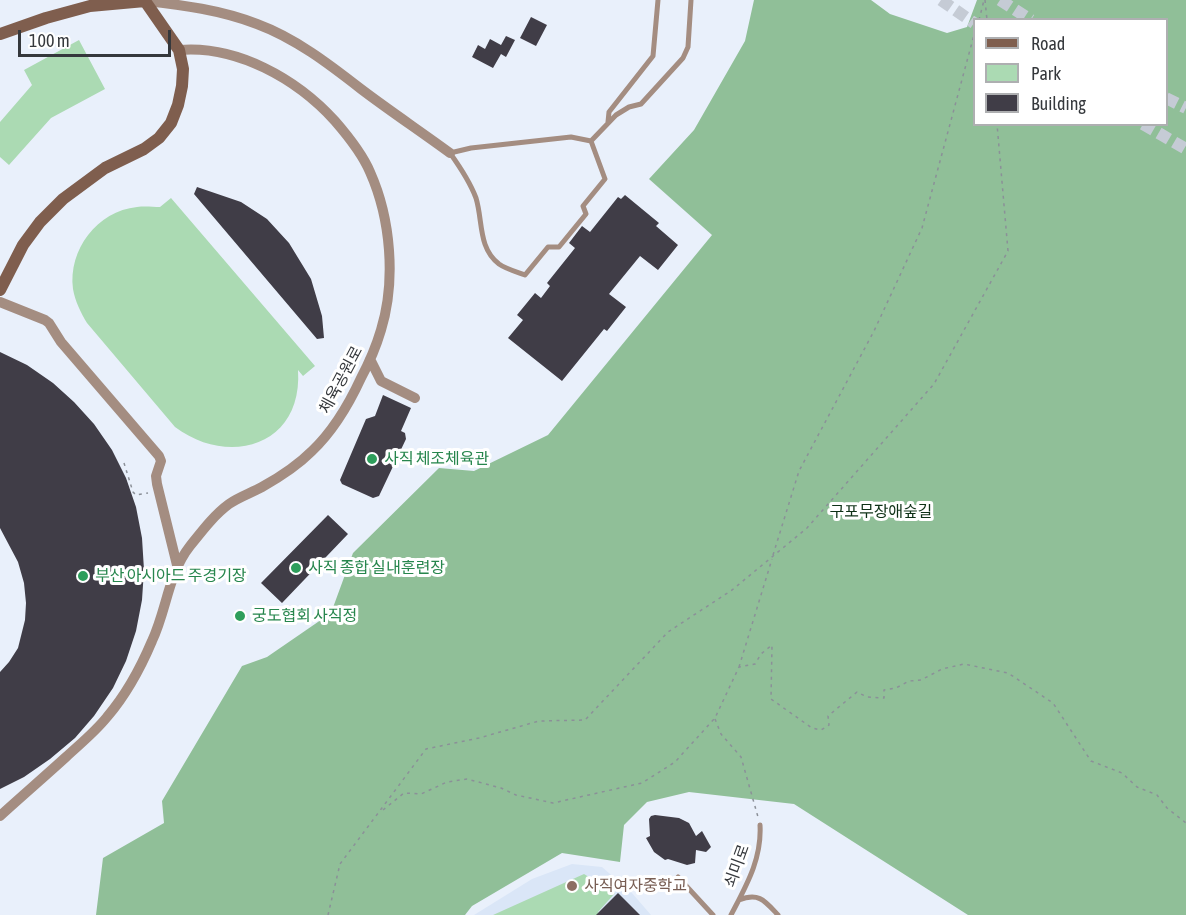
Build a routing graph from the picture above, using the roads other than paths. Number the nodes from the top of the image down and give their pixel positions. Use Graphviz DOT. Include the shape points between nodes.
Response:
graph roads {
  1 [pos="658,0"];
  2 [pos="691,0"];
  3 [pos="145,1"];
  4 [pos="0,34"];
  5 [pos="179,50"];
  6 [pos="607,124"];
  7 [pos="591,141"];
  8 [pos="450,153"];
  9 [pos="0,290"];
  10 [pos="0,302"];
  11 [pos="370,359"];
  12 [pos="415,398"];
  13 [pos="177,565"];
  14 [pos="0,816"];
  15 [pos="760,825"];
  16 [pos="678,877"];
  17 [pos="739,900"];
  18 [pos="713,915"];
  19 [pos="730,915"];
  20 [pos="778,915"];
  1 -- 6 [label="lane" via="653,57 609,112"];
  2 -- 6 [label="lane" via="688,47 683,58 641,104 628,107"];
  3 -- 4 [label="street" via="90,6"];
  3 -- 5 [label="street"];
  3 -- 8 [label="street" via="229,15 289,39 333,66"];
  5 -- 9 [label="street" via="182,86 171,123 151,144 105,168 63,199 23,245"];
  5 -- 11 [label="street, 체육공원로" via="222,53 278,76 311,96 358,150 379,198 389,252 387,304"];
  6 -- 7 [label="lane"];
  7 -- 8 [label="lane" via="571,137"];
  7 -- 8 [label="lane" via="605,179 583,206 586,214 559,247 548,247 525,275 499,264 488,251 482,240 475,197"];
  10 -- 13 [label="street" via="49,323 159,456 157,484"];
  11 -- 12 [label="street" via="381,381"];
  11 -- 13 [label="street, 체육공원로" via="346,408 315,448 279,478 229,504"];
  13 -- 14 [label="street, 체육공원로" via="153,641 107,717"];
  15 -- 17 [label="lane, 쇠미로" via="759,853"];
  16 -- 18 [label="lane"];
  17 -- 19 [label="lane, 쇠미로"];
  17 -- 20 [label="lane" via="757,897"];
}
